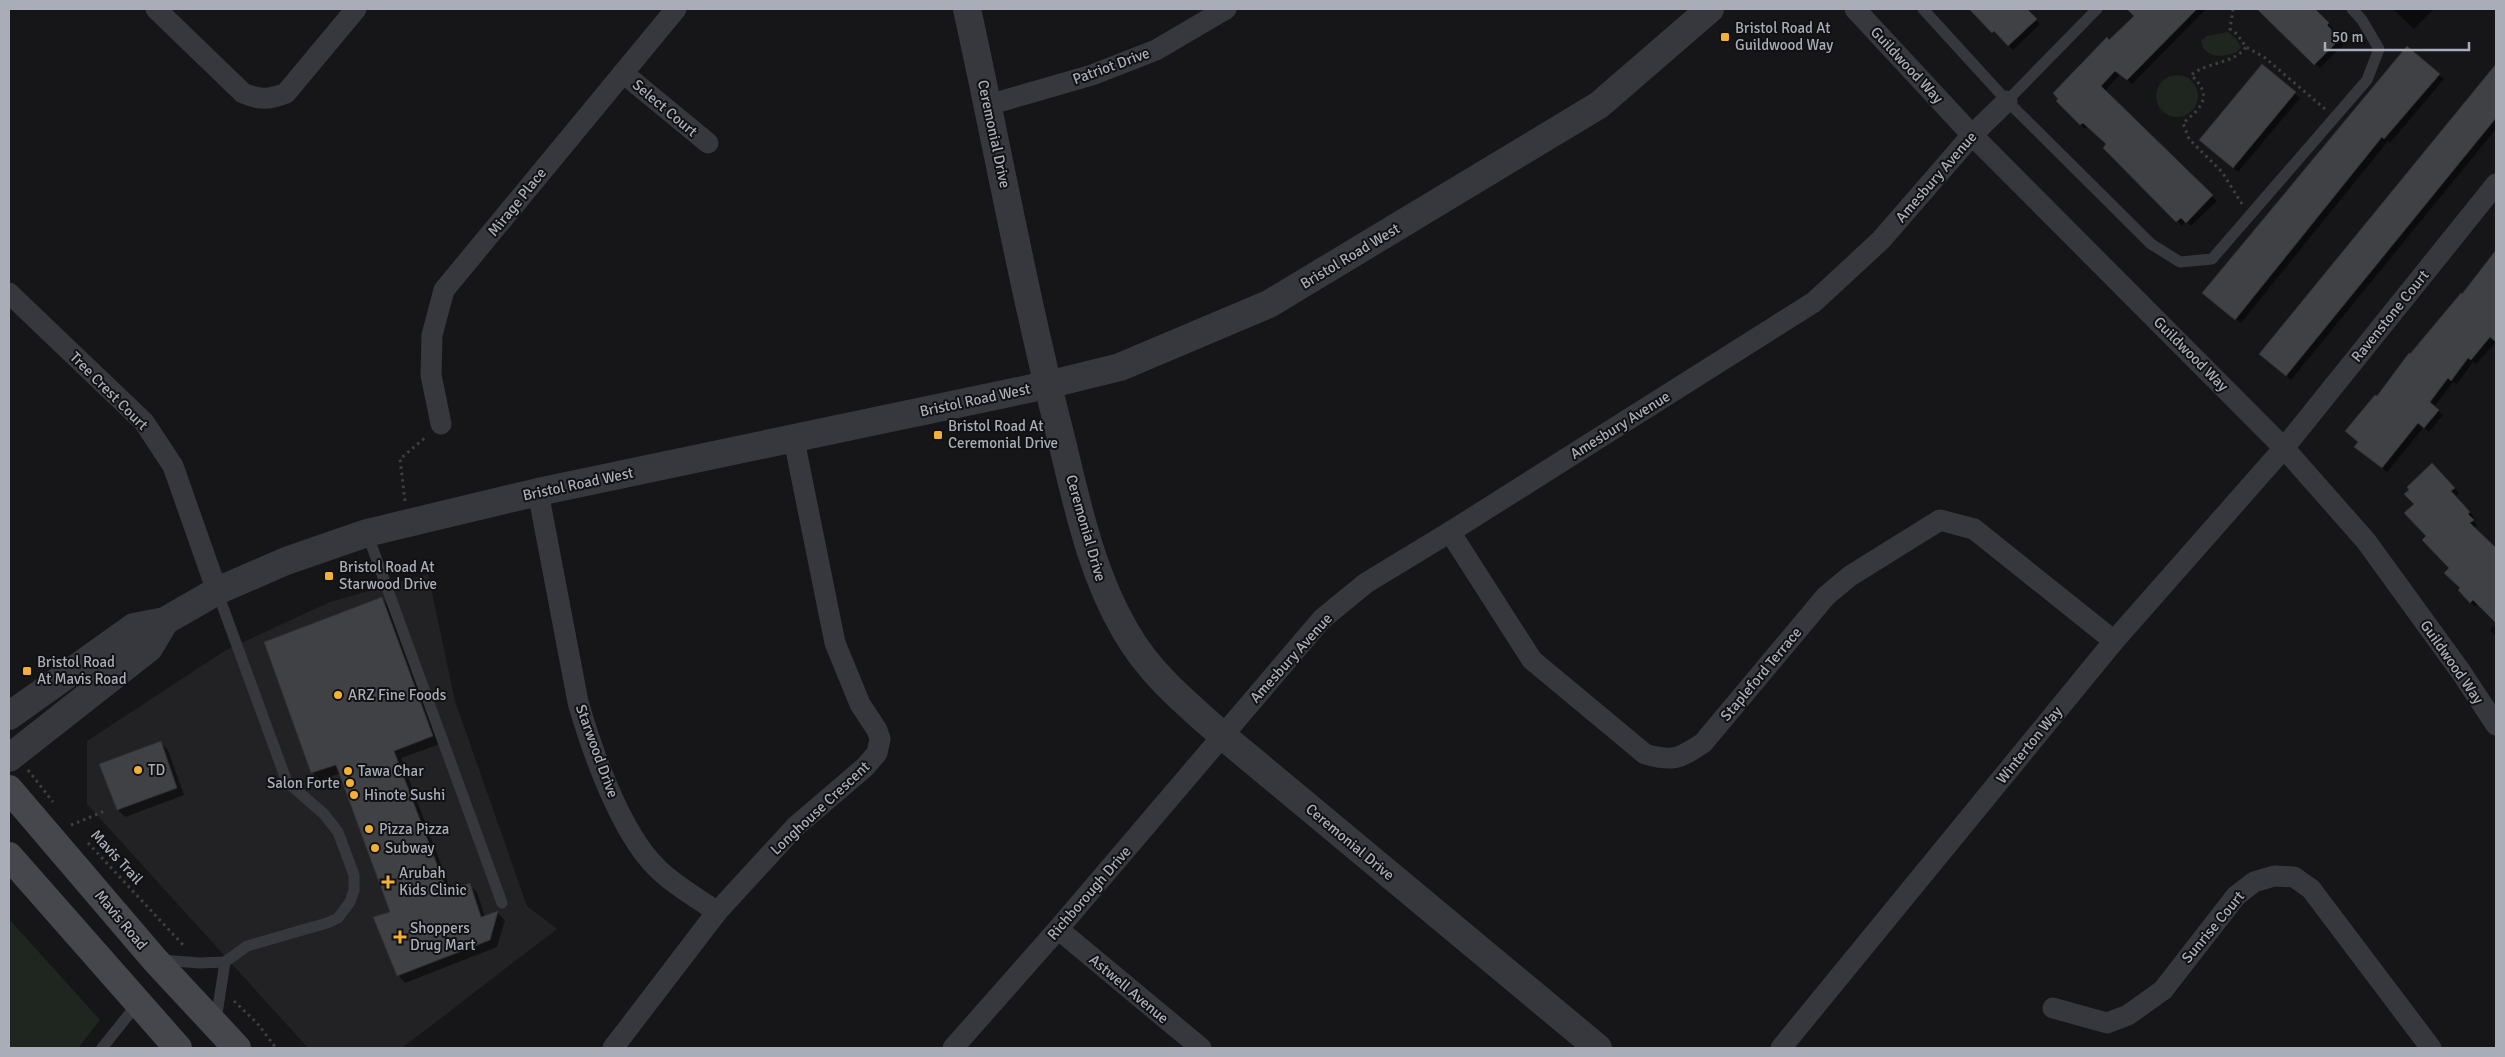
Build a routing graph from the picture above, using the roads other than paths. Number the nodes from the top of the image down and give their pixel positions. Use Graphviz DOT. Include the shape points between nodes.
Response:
graph roads {
  1 [pos="156,9"];
  2 [pos="356,9"];
  3 [pos="676,9"];
  4 [pos="967,9"];
  5 [pos="1226,9"];
  6 [pos="1710,9"];
  7 [pos="1855,9"];
  8 [pos="1923,9"];
  9 [pos="2096,9"];
  10 [pos="2352,9"];
  11 [pos="623,73"];
  12 [pos="2007,100"];
  13 [pos="988,105"];
  14 [pos="1972,135"];
  15 [pos="708,143"];
  16 [pos="2496,184"];
  17 [pos="9,293"];
  18 [pos="1047,385"];
  19 [pos="441,424"];
  20 [pos="794,440"];
  21 [pos="2284,448"];
  22 [pos="538,492"];
  23 [pos="1450,532"];
  24 [pos="367,533"];
  25 [pos="217,591"];
  26 [pos="166,621"];
  27 [pos="2114,641"];
  28 [pos="9,716"];
  29 [pos="2496,725"];
  30 [pos="1222,736"];
  31 [pos="19,764"];
  32 [pos="9,789"];
  33 [pos="9,856"];
  34 [pos="502,903"];
  35 [pos="717,912"];
  36 [pos="1058,929"];
  37 [pos="154,960"];
  38 [pos="225,962"];
  39 [pos="138,1003"];
  40 [pos="2053,1008"];
  41 [pos="215,1024"];
  42 [pos="102,1048"];
  43 [pos="178,1048"];
  44 [pos="237,1048"];
  45 [pos="613,1048"];
  46 [pos="953,1048"];
  47 [pos="1201,1048"];
  48 [pos="1598,1048"];
  49 [pos="1781,1048"];
  50 [pos="2431,1048"];
  1 -- 2 [label="street" via="243,93 257,99 271,99 286,94"];
  3 -- 11 [label="street, Mirage Place"];
  4 -- 13 [label="street, Ceremonial Drive"];
  5 -- 13 [label="street, Patriot Drive" via="1156,50 1092,75"];
  6 -- 18 [label="street, Bristol Road West" via="1599,105 1270,304 1120,366"];
  7 -- 14 [label="street, Guildwood Way"];
  8 -- 12 [label="lane"];
  9 -- 12 [label="lane"];
  10 -- 12 [label="lane" via="2379,49 2367,80 2212,259 2180,262 2151,244"];
  11 -- 15 [label="street, Select Court"];
  11 -- 19 [label="street, Mirage Place" via="444,290 432,343 431,375"];
  12 -- 14 [label="street, Amesbury Avenue"];
  13 -- 18 [label="street, Ceremonial Drive"];
  14 -- 21 [label="street, Guildwood Way"];
  14 -- 23 [label="street, Amesbury Avenue" via="1881,240 1814,302"];
  16 -- 21 [label="street, Ravenstone Court"];
  17 -- 25 [label="street, Tree Crest Court" via="144,422 173,466"];
  18 -- 20 [label="street, Bristol Road West"];
  18 -- 30 [label="street, Ceremonial Drive" via="1087,544 1101,584 1126,634 1163,683"];
  20 -- 22 [label="street, Bristol Road West"];
  20 -- 35 [label="street, Longhouse Crescent" via="836,643 860,704 880,739 877,753 865,767 795,827"];
  21 -- 27 [label="street, Winterton Way"];
  21 -- 29 [label="street, Guildwood Way" via="2366,541"];
  22 -- 24 [label="street, Bristol Road West"];
  22 -- 35 [label="street, Starwood Drive" via="578,702 586,732 614,798 634,839 656,868"];
  23 -- 27 [label="street, Stapleford Terrace" via="1532,660 1645,754 1665,760 1686,755 1703,743 1826,596 1850,576 1940,520 1974,529"];
  23 -- 30 [label="street, Amesbury Avenue" via="1366,583 1322,619"];
  24 -- 25 [label="street, Bristol Road West" via="286,561"];
  24 -- 34 [label="lane"];
  25 -- 26 [label="street, Bristol Road West"];
  25 -- 38 [label="lane" via="287,782 324,814 338,832 354,876 350,902 338,918 246,946"];
  26 -- 28 [label="street, Bristol Road West" via="134,627"];
  26 -- 31 [label="street, Bristol Road West" via="149,648"];
  27 -- 49 [label="street, Winterton Way"];
  30 -- 36 [label="street, Richborough Drive"];
  30 -- 48 [label="street, Ceremonial Drive"];
  32 -- 37 [label="main road, Mavis Road"];
  33 -- 39 [label="main road"];
  35 -- 45 [label="street, Longhouse Crescent"];
  36 -- 46 [label="street, Richborough Drive"];
  36 -- 47 [label="street, Astwell Avenue"];
  37 -- 38 [label="lane"];
  37 -- 41 [label="main road, Mavis Road"];
  38 -- 41 [label="lane"];
  39 -- 42 [label="lane"];
  39 -- 43 [label="main road"];
  40 -- 50 [label="street, Sunrise Court" via="2107,1024 2128,1015 2162,990 2236,896 2254,882 2274,876 2294,877 2311,888"];
  41 -- 44 [label="main road, Mavis Road"];
}
